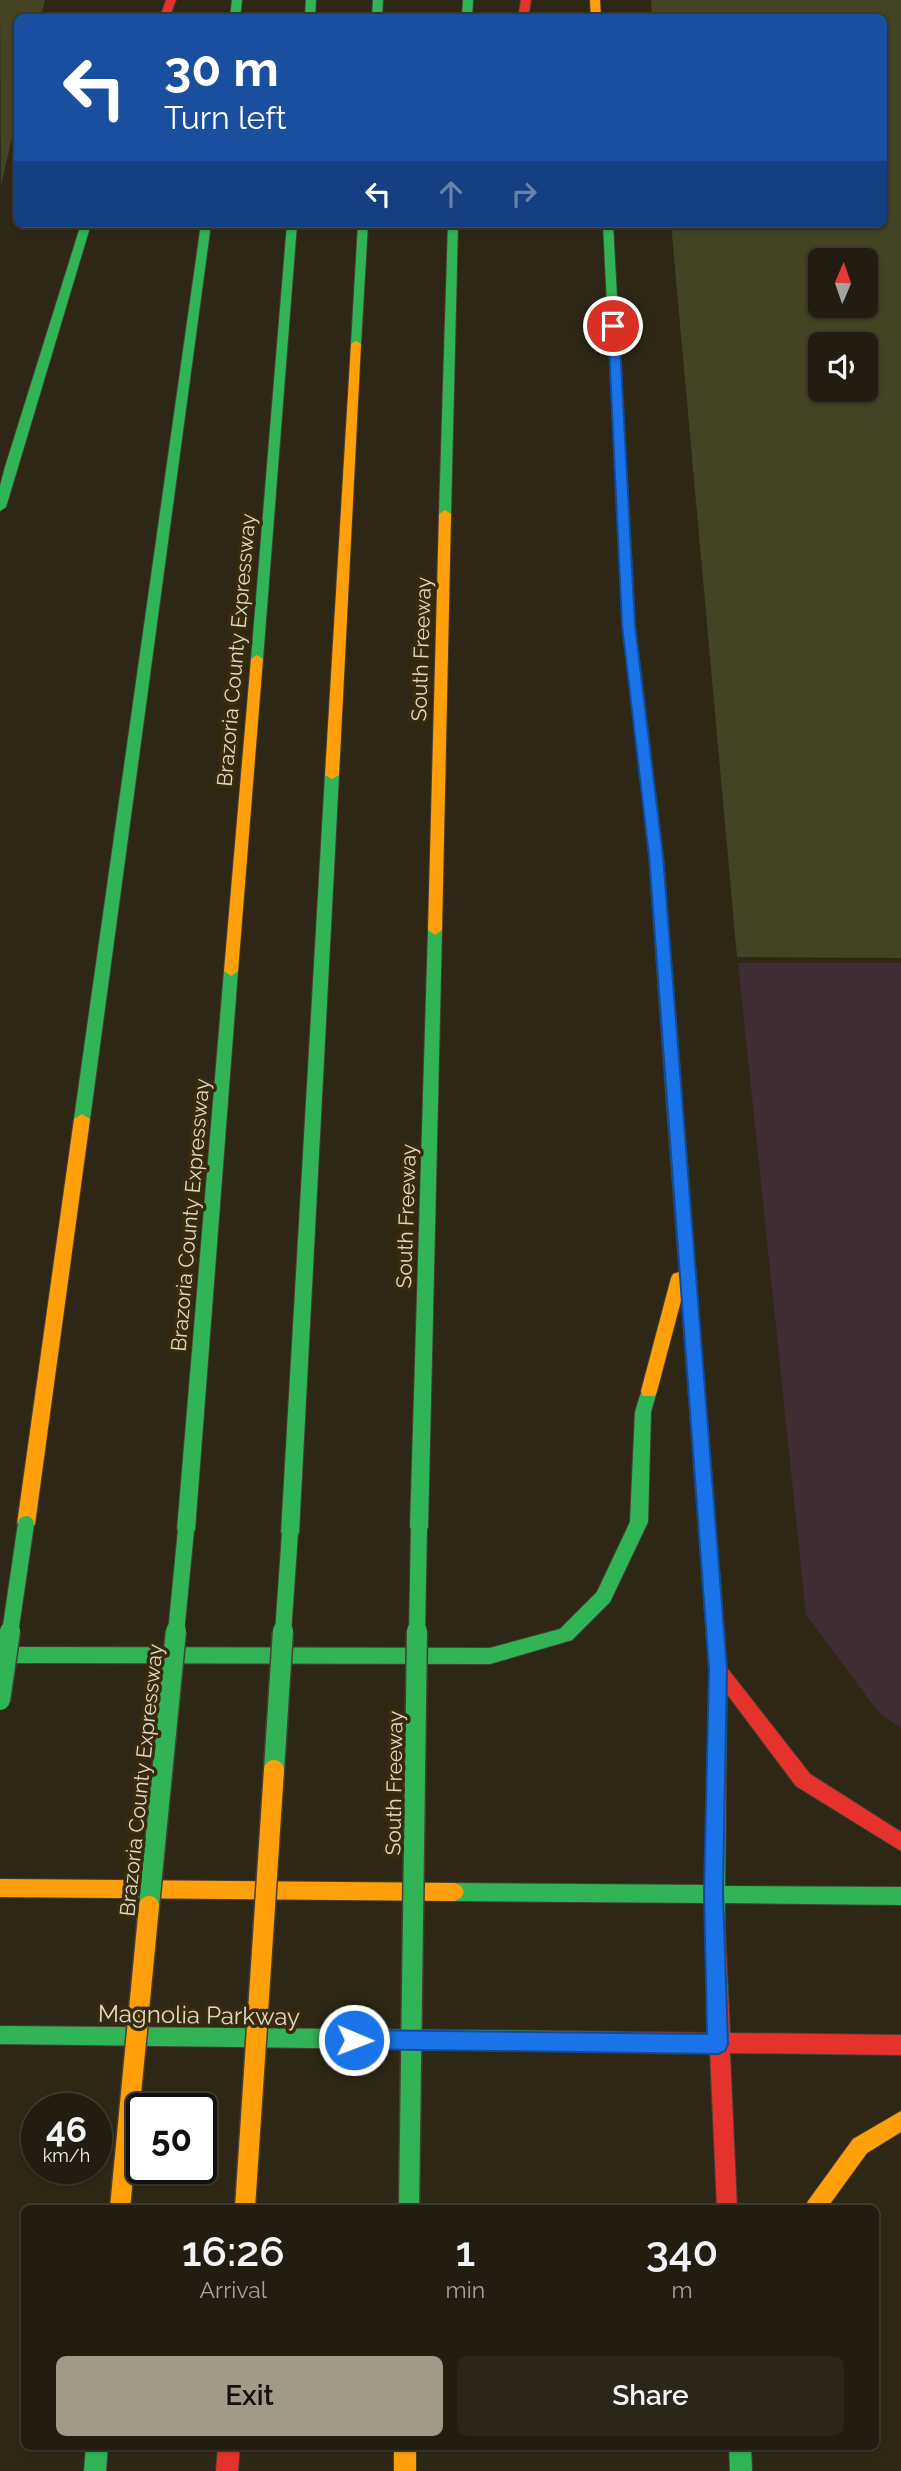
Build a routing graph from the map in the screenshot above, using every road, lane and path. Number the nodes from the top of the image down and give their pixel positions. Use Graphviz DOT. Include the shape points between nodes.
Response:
graph roads {
  1 [pos="85,228"];
  2 [pos="205,228"];
  3 [pos="292,228"];
  4 [pos="363,228"];
  5 [pos="453,228"];
  6 [pos="608,228"];
  7 [pos="0,507"];
  8 [pos="687,1248"];
  9 [pos="0,1655"];
  10 [pos="718,1669"];
  11 [pos="0,1700"];
  12 [pos="901,1842"];
  13 [pos="0,1888"];
  14 [pos="713,1892"];
  15 [pos="901,1896"];
  16 [pos="0,2035"];
  17 [pos="718,2044"];
  18 [pos="901,2045"];
  19 [pos="901,2121"];
  20 [pos="120,2205"];
  21 [pos="244,2205"];
  22 [pos="409,2205"];
  23 [pos="727,2205"];
  24 [pos="817,2205"];
  25 [pos="97,2450"];
  26 [pos="229,2450"];
  27 [pos="405,2450"];
  28 [pos="740,2450"];
  29 [pos="95,2471"];
  30 [pos="227,2471"];
  31 [pos="405,2471"];
  32 [pos="741,2471"];
  1 -- 7 [label="main road"];
  2 -- 11 [label="main road, bridge"];
  3 -- 20 [label="main road, Brazoria County Expressway, bridge" via="186,1530"];
  4 -- 21 [label="main road, bridge" via="290,1532"];
  5 -- 22 [label="main road, South Freeway, bridge" via="419,1528"];
  6 -- 8 [label="main road" via="629,625 656,856"];
  8 -- 9 [label="main road" via="643,1412 639,1522 604,1597 566,1635 490,1656"];
  8 -- 10 [label="main road"];
  10 -- 12 [label="main road" via="803,1780"];
  10 -- 14 [label="main road"];
  13 -- 14 [label="main road"];
  14 -- 15 [label="main road"];
  14 -- 17 [label="main road"];
  16 -- 17 [label="main road, Magnolia Parkway"];
  17 -- 18 [label="main road, Magnolia Parkway"];
  17 -- 23 [label="main road"];
  19 -- 24 [label="main road" via="860,2146"];
  25 -- 29 [label="main road"];
  26 -- 30 [label="main road"];
  27 -- 31 [label="main road"];
  28 -- 32 [label="main road"];
}
